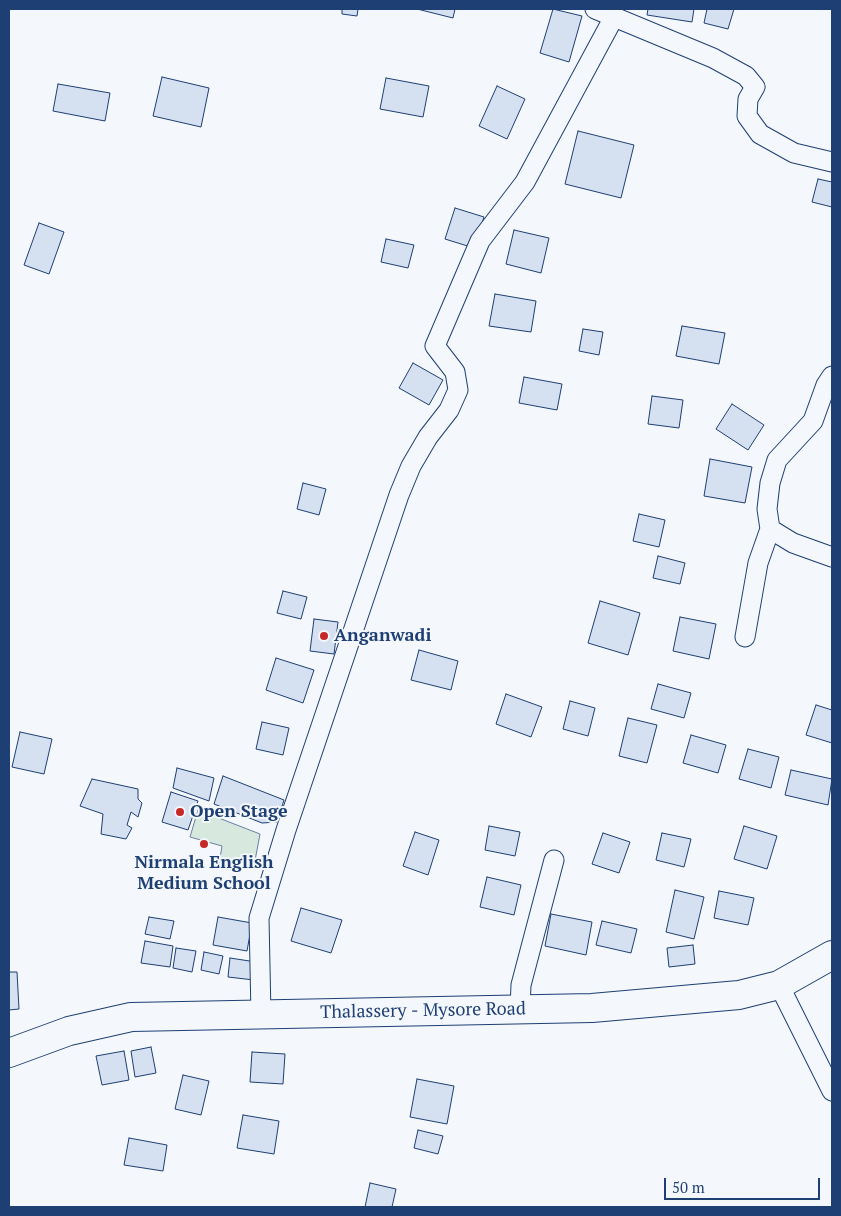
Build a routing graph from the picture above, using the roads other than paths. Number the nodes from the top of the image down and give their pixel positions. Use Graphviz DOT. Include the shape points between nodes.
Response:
graph roads {
  1 [pos="595,9"];
  2 [pos="614,17"];
  3 [pos="832,162"];
  4 [pos="832,376"];
  5 [pos="770,529"];
  6 [pos="832,557"];
  7 [pos="745,637"];
  8 [pos="554,860"];
  9 [pos="832,955"];
  10 [pos="779,985"];
  11 [pos="520,1009"];
  12 [pos="261,1014"];
  13 [pos="9,1053"];
  14 [pos="832,1091"];
  1 -- 2 [label="street"];
  2 -- 3 [label="street" via="713,58 746,76 755,87 748,99 747,116 760,134 794,153"];
  2 -- 12 [label="street" via="525,182 480,241 435,346 455,372 458,390 449,410 411,466 399,495 286,830 259,918"];
  4 -- 5 [label="street" via="813,421 777,460 767,509"];
  5 -- 6 [label="street" via="793,543"];
  5 -- 7 [label="street" via="758,563"];
  8 -- 11 [label="street" via="521,985"];
  9 -- 10 [label="main road, Thalassery - Mysore Road"];
  10 -- 11 [label="main road, Thalassery - Mysore Road" via="739,995 592,1008"];
  10 -- 14 [label="street"];
  11 -- 12 [label="main road, Thalassery - Mysore Road"];
  12 -- 13 [label="main road, Thalassery - Mysore Road" via="131,1018 68,1031"];
}
